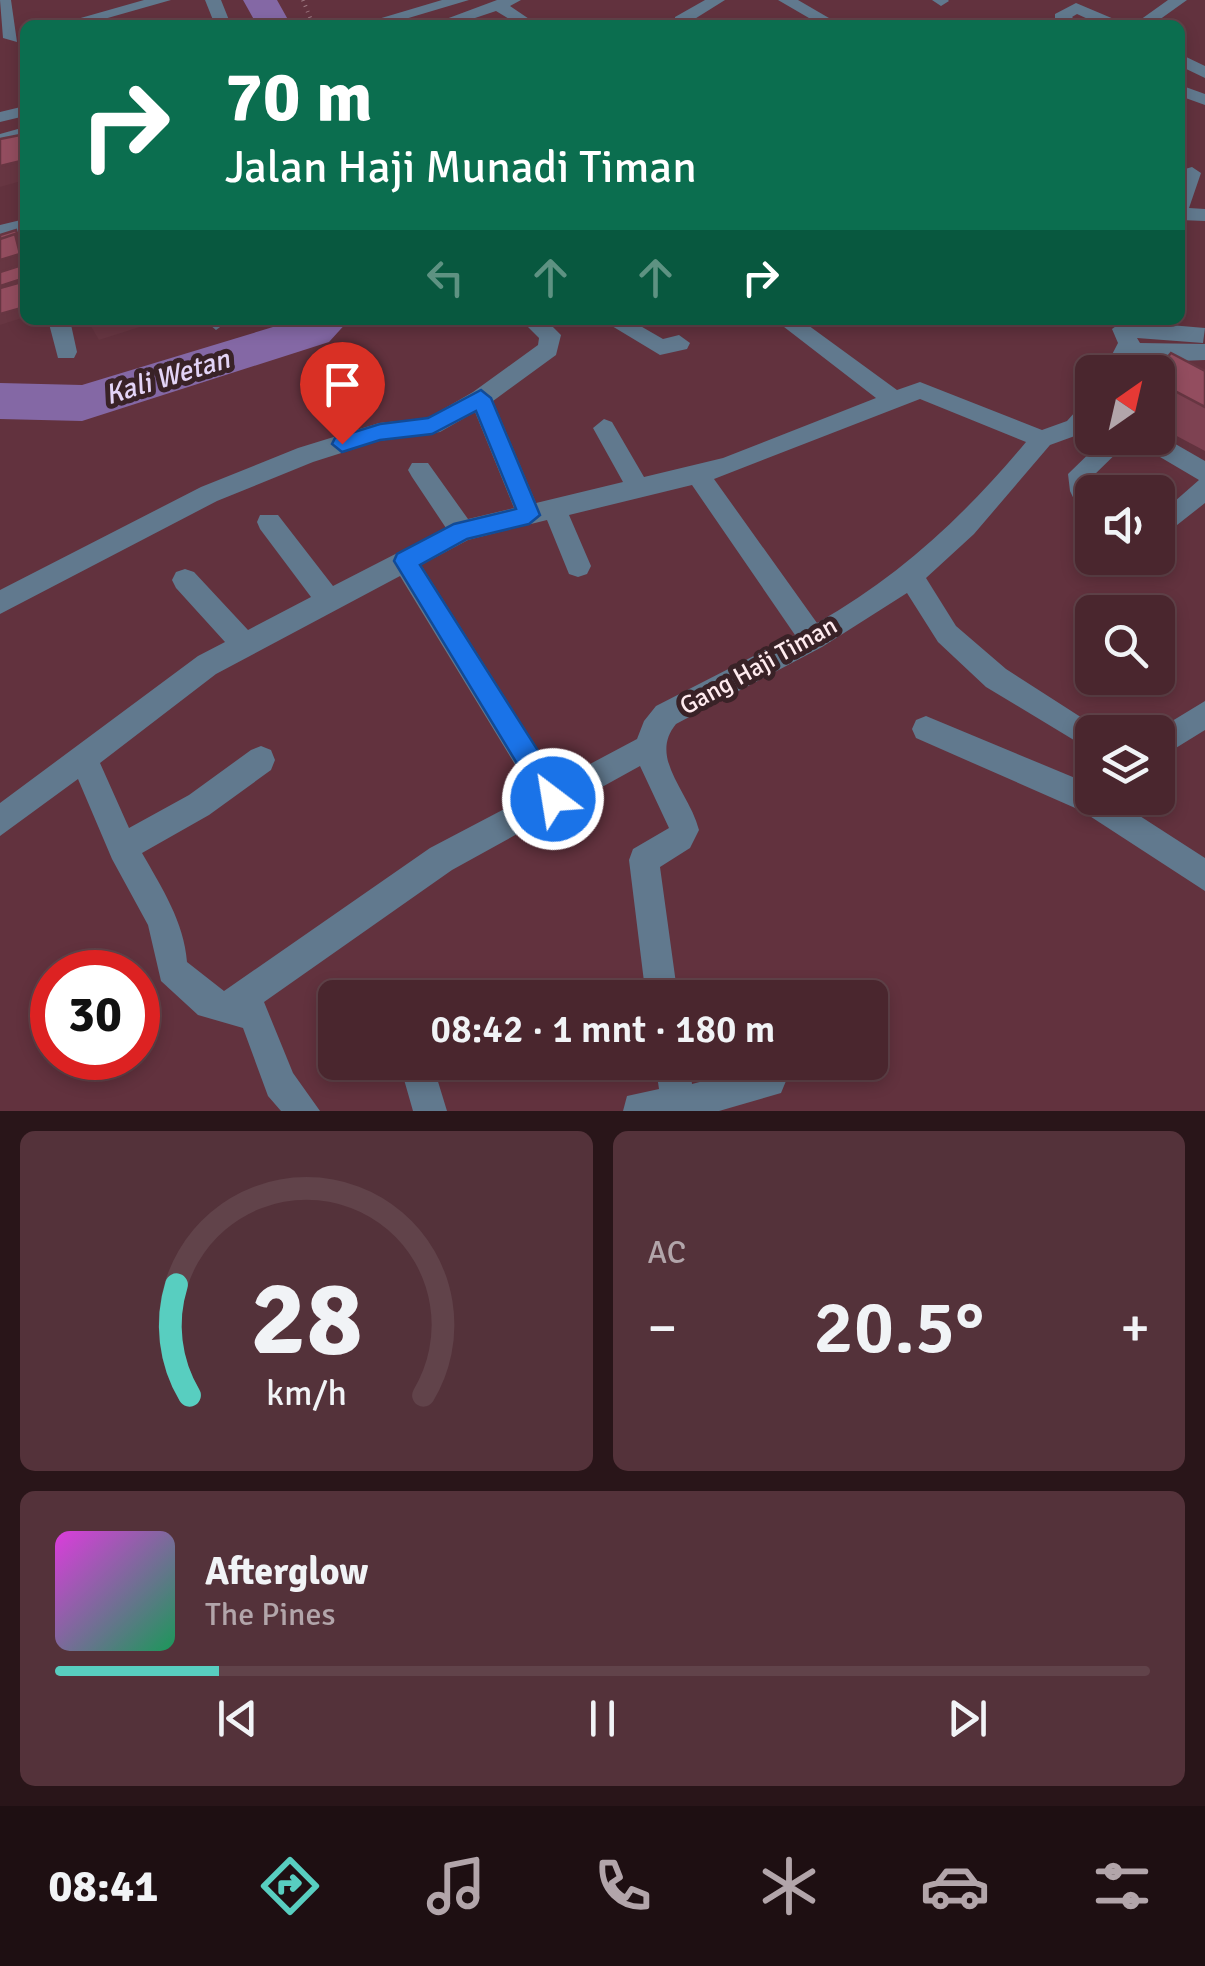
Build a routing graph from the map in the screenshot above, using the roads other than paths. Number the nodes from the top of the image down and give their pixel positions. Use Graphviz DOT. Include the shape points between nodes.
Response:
graph roads {
  1 [pos="3,0"];
  2 [pos="163,0"];
  3 [pos="461,0"];
  4 [pos="718,0"];
  5 [pos="786,0"];
  6 [pos="1046,0"];
  7 [pos="1118,0"];
  8 [pos="1179,0"];
  9 [pos="506,3"];
  10 [pos="107,7"];
  11 [pos="1095,15"];
  12 [pos="1070,18"];
  13 [pos="76,20"];
  14 [pos="385,20"];
  15 [pos="453,20"];
  16 [pos="525,20"];
  17 [pos="687,20"];
  18 [pos="824,20"];
  19 [pos="1105,20"];
  20 [pos="1149,20"];
  21 [pos="12,38"];
  22 [pos="1192,168"];
  23 [pos="1185,193"];
  24 [pos="60,325"];
  25 [pos="538,325"];
  26 [pos="621,325"];
  27 [pos="793,325"];
  28 [pos="1123,332"];
  29 [pos="679,342"];
  30 [pos="1204,344"];
  31 [pos="66,352"];
  32 [pos="481,398"];
  33 [pos="892,398"];
  34 [pos="604,428"];
  35 [pos="1075,428"];
  36 [pos="1042,439"];
  37 [pos="1101,455"];
  38 [pos="1175,455"];
  39 [pos="420,470"];
  40 [pos="1205,473"];
  41 [pos="696,474"];
  42 [pos="1080,475"];
  43 [pos="638,488"];
  44 [pos="1205,488"];
  45 [pos="541,512"];
  46 [pos="1175,515"];
  47 [pos="268,522"];
  48 [pos="462,531"];
  49 [pos="405,561"];
  50 [pos="578,566"];
  51 [pos="910,575"];
  52 [pos="185,580"];
  53 [pos="328,600"];
  54 [pos="0,603"];
  55 [pos="813,640"];
  56 [pos="244,645"];
  57 [pos="1205,714"];
  58 [pos="1075,727"];
  59 [pos="926,728"];
  60 [pos="1175,734"];
  61 [pos="647,748"];
  62 [pos="84,758"];
  63 [pos="260,760"];
  64 [pos="1075,791"];
  65 [pos="553,799"];
  66 [pos="1117,815"];
  67 [pos="0,820"];
  68 [pos="123,848"];
  69 [pos="1205,876"];
  70 [pos="660,980"];
  71 [pos="230,1007"];
  72 [pos="420,1080"];
  73 [pos="675,1080"];
  74 [pos="770,1081"];
  75 [pos="639,1108"];
  76 [pos="679,1108"];
  77 [pos="303,1111"];
  78 [pos="430,1111"];
  1 -- 21 [label="street"];
  2 -- 10 [label="street"];
  3 -- 14 [label="street"];
  4 -- 17 [label="street"];
  5 -- 18 [label="street"];
  6 -- 12 [label="street"];
  7 -- 11 [label="street"];
  8 -- 20 [label="street"];
  9 -- 15 [label="street"];
  9 -- 16 [label="street"];
  10 -- 13 [label="street"];
  11 -- 12 [label="street" via="1080,8"];
  11 -- 19 [label="street"];
  22 -- 23 [label="street"];
  24 -- 31 [label="street"];
  25 -- 32 [label="street" via="550,335 548,349"];
  26 -- 29 [label="street" via="660,347"];
  27 -- 33 [label="street"];
  28 -- 30 [label="street" via="1155,354"];
  32 -- 45 [label="street"];
  32 -- 54 [label="street" via="432,426 324,449 209,494"];
  33 -- 36 [label="street" via="934,393"];
  33 -- 41 [label="street"];
  34 -- 43 [label="street"];
  35 -- 36 [label="street"];
  36 -- 51 [label="street, Gang Haji Timan" via="995,496"];
  37 -- 42 [label="street"];
  38 -- 40 [label="street"];
  39 -- 48 [label="street"];
  41 -- 43 [label="street"];
  41 -- 55 [label="street"];
  43 -- 45 [label="street"];
  44 -- 46 [label="street"];
  45 -- 48 [label="street"];
  45 -- 50 [label="street"];
  47 -- 53 [label="street"];
  48 -- 49 [label="street"];
  49 -- 53 [label="street"];
  49 -- 65 [label="street"];
  51 -- 55 [label="street, Gang Haji Timan"];
  51 -- 58 [label="street" via="947,634 996,678"];
  52 -- 56 [label="street"];
  53 -- 56 [label="street"];
  55 -- 61 [label="street, Gang Haji Timan" via="666,715 649,730"];
  56 -- 62 [label="street" via="207,665"];
  57 -- 60 [label="street"];
  59 -- 64 [label="street"];
  61 -- 65 [label="street"];
  61 -- 70 [label="street" via="684,830 644,860"];
  62 -- 67 [label="street"];
  62 -- 68 [label="street"];
  63 -- 68 [label="street" via="199,806"];
  65 -- 71 [label="street" via="440,859"];
  66 -- 69 [label="street"];
  68 -- 71 [label="street" via="170,941 172,970 209,1004"];
  71 -- 77 [label="street" via="260,1022 280,1084"];
  72 -- 78 [label="street"];
  73 -- 76 [label="street"];
  74 -- 76 [label="street"];
  75 -- 76 [label="street"];
}
